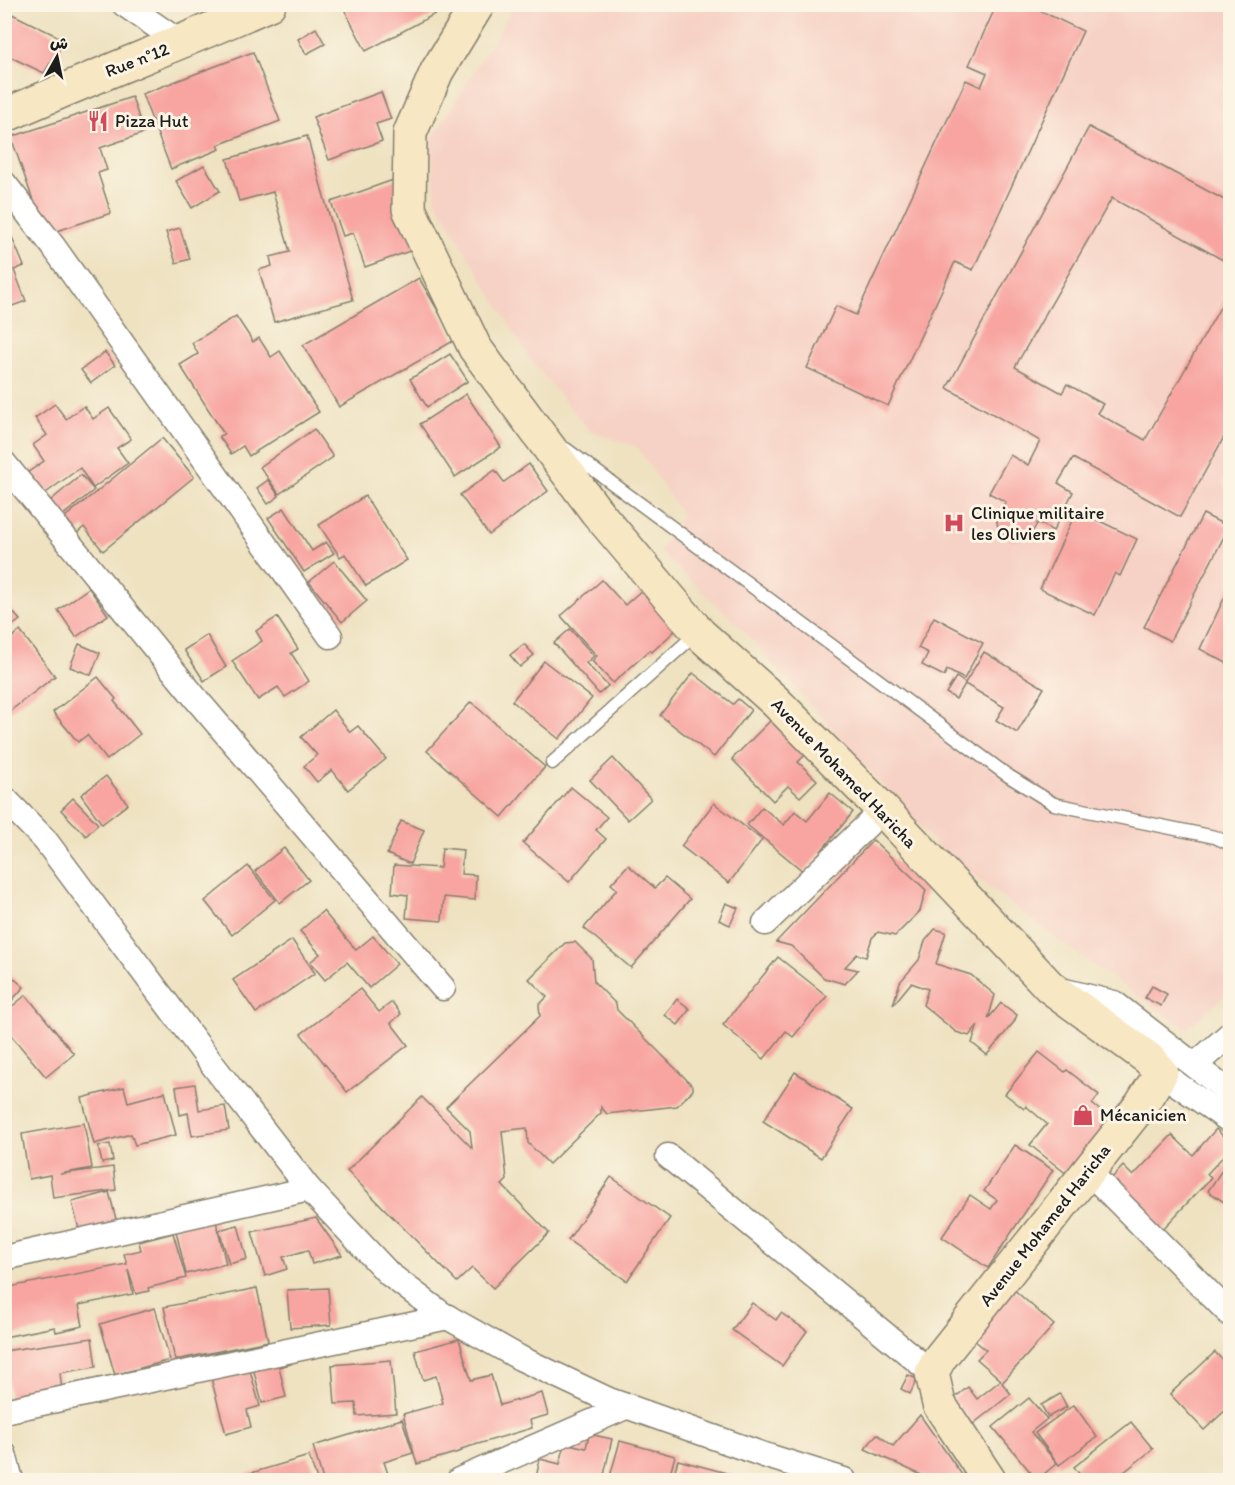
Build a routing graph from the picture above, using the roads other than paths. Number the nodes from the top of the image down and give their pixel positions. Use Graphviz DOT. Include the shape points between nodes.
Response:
graph roads {
  1 [pos="124,4"];
  2 [pos="269,4"];
  3 [pos="478,4"];
  4 [pos="181,43"];
  5 [pos="4,116"];
  6 [pos="4,183"];
  7 [pos="532,424"];
  8 [pos="4,463"];
  9 [pos="700,634"];
  10 [pos="330,636"];
  11 [pos="552,763"];
  12 [pos="4,798"];
  13 [pos="883,810"];
  14 [pos="1230,844"];
  15 [pos="765,923"];
  16 [pos="1050,987"];
  17 [pos="443,988"];
  18 [pos="1230,1034"];
  19 [pos="1196,1065"];
  20 [pos="1161,1072"];
  21 [pos="1230,1093"];
  22 [pos="1230,1121"];
  23 [pos="668,1155"];
  24 [pos="1088,1171"];
  25 [pos="309,1189"];
  26 [pos="4,1258"];
  27 [pos="1230,1314"];
  28 [pos="448,1317"];
  29 [pos="932,1373"];
  30 [pos="628,1406"];
  31 [pos="4,1411"];
  32 [pos="4,1454"];
  33 [pos="11,1480"];
  34 [pos="459,1480"];
  35 [pos="844,1480"];
  36 [pos="989,1480"];
  1 -- 4 [label="street"];
  2 -- 4 [label="street, Rue n°12"];
  3 -- 7 [label="street, Avenue Mohamed Haricha" via="437,71 410,133 410,209 476,348"];
  4 -- 5 [label="street, Rue n°12" via="93,76"];
  6 -- 10 [label="street"];
  7 -- 9 [label="street, Avenue Mohamed Haricha" via="596,511"];
  7 -- 14 [label="lane" via="998,768 1054,804 1215,837"];
  8 -- 17 [label="street" via="198,701"];
  9 -- 11 [label="lane"];
  9 -- 13 [label="street, Avenue Mohamed Haricha" via="775,701"];
  12 -- 25 [label="street" via="45,840"];
  13 -- 15 [label="street"];
  13 -- 16 [label="street, Avenue Mohamed Haricha"];
  16 -- 19 [label="street" via="1114,1003"];
  16 -- 20 [label="street, Avenue Mohamed Haricha" via="1149,1059"];
  18 -- 19 [label="street"];
  19 -- 21 [label="street"];
  20 -- 22 [label="street"];
  20 -- 24 [label="street, Avenue Mohamed Haricha" via="1141,1105"];
  23 -- 29 [label="street"];
  24 -- 27 [label="street"];
  24 -- 29 [label="street, Avenue Mohamed Haricha" via="939,1359"];
  25 -- 26 [label="street"];
  25 -- 28 [label="street" via="389,1274"];
  28 -- 30 [label="street" via="520,1358"];
  28 -- 31 [label="street"];
  29 -- 36 [label="street" via="939,1404"];
  30 -- 34 [label="street"];
  30 -- 35 [label="street"];
  32 -- 33 [label="street"];
}
